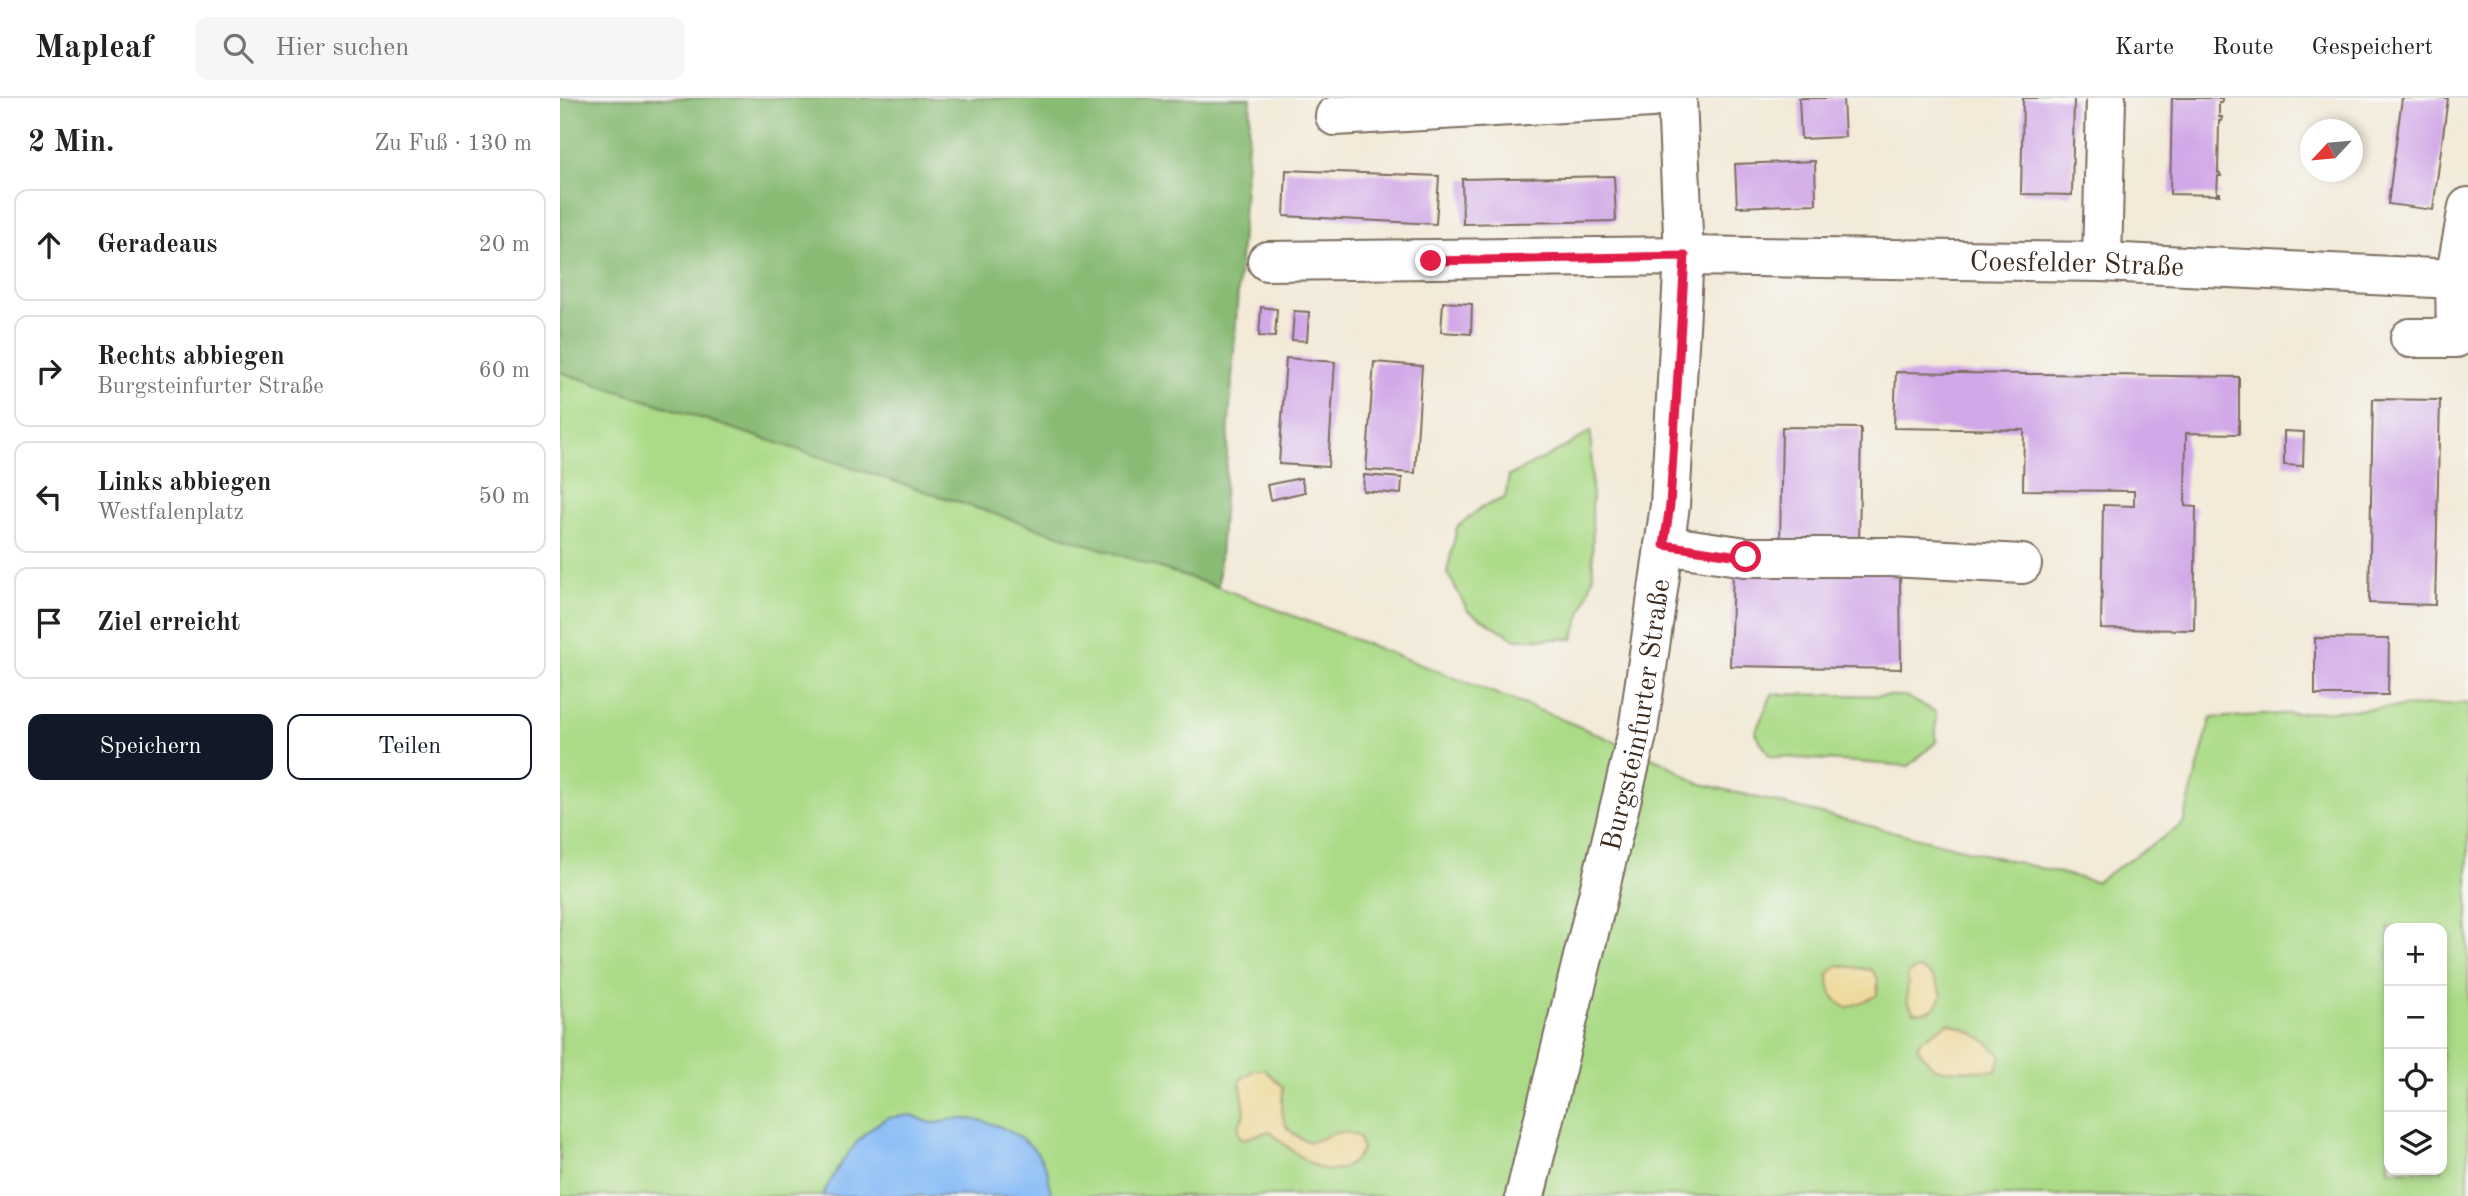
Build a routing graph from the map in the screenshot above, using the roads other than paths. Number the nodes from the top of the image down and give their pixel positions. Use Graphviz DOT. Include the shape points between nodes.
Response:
graph roads {
  1 [pos="1652,98"];
  2 [pos="1677,98"];
  3 [pos="2106,98"];
  4 [pos="1335,116"];
  5 [pos="2468,207"];
  6 [pos="1685,256"];
  7 [pos="1267,261"];
  8 [pos="2102,262"];
  9 [pos="2461,280"];
  10 [pos="2410,338"];
  11 [pos="1664,545"];
  12 [pos="2022,564"];
  13 [pos="1525,1196"];
  1 -- 4 [label="street"];
  2 -- 6 [label="street, Burgsteinfurter Straße"];
  3 -- 8 [label="street"];
  5 -- 9 [label="street"];
  6 -- 7 [label="street, Coesfelder Straße"];
  6 -- 8 [label="street, Coesfelder Straße"];
  6 -- 11 [label="street, Burgsteinfurter Straße"];
  8 -- 9 [label="street, Coesfelder Straße"];
  9 -- 10 [label="street" via="2456,338"];
  11 -- 12 [label="street" via="1746,557 1891,557"];
  11 -- 13 [label="street, Burgsteinfurter Straße" via="1638,731"];
}
